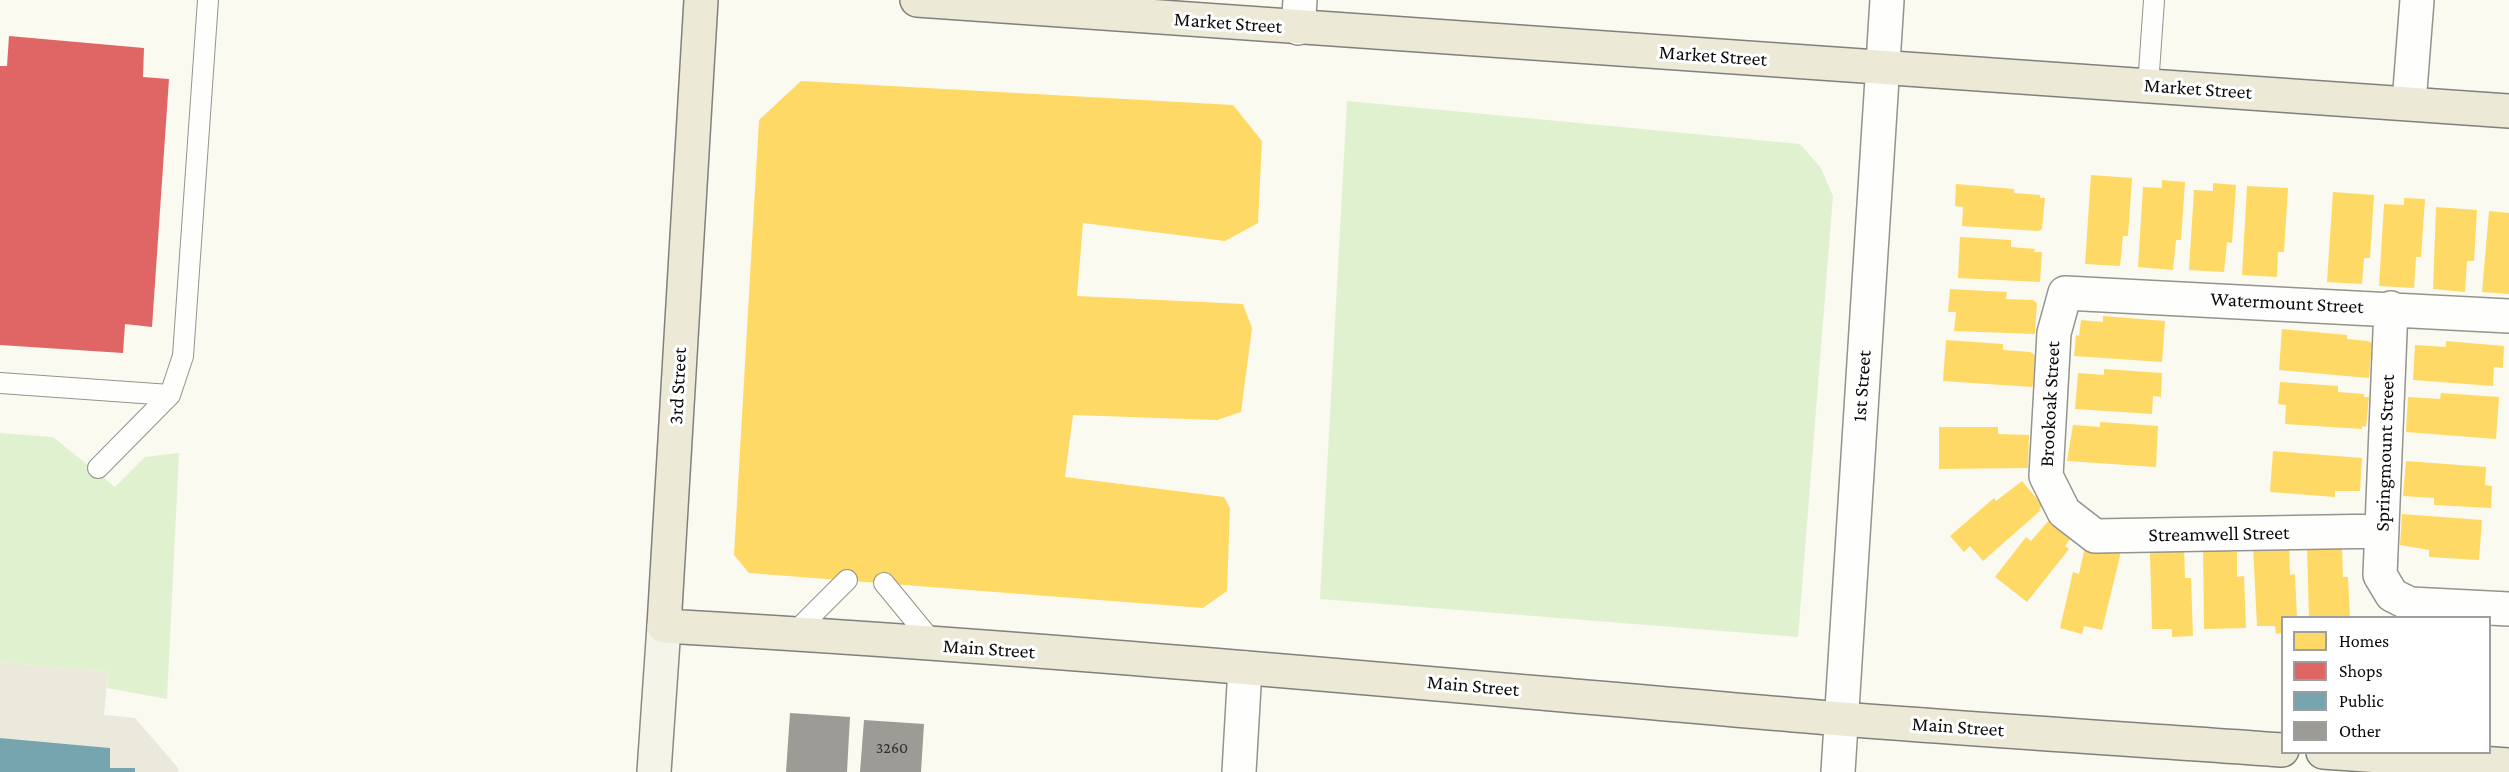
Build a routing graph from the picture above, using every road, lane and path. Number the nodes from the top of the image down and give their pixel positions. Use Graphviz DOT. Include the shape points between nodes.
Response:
graph roads {
  1 [pos="208,0"];
  2 [pos="700,0"];
  3 [pos="917,0"];
  4 [pos="1887,0"];
  5 [pos="2154,0"];
  6 [pos="2417,0"];
  7 [pos="996,3"];
  8 [pos="1299,14"];
  9 [pos="1882,68"];
  10 [pos="2148,86"];
  11 [pos="2409,103"];
  12 [pos="2509,111"];
  13 [pos="2065,293"];
  14 [pos="2391,308"];
  15 [pos="2509,316"];
  16 [pos="0,383"];
  17 [pos="170,395"];
  18 [pos="98,468"];
  19 [pos="2064,512"];
  20 [pos="2382,531"];
  21 [pos="847,580"];
  22 [pos="884,583"];
  23 [pos="2509,609"];
  24 [pos="664,626"];
  25 [pos="794,633"];
  26 [pos="935,645"];
  27 [pos="1245,668"];
  28 [pos="1840,719"];
  29 [pos="2281,750"];
  30 [pos="2338,754"];
  31 [pos="2509,765"];
  32 [pos="654,772"];
  33 [pos="1239,772"];
  34 [pos="1838,772"];
  1 -- 17 [label="lane" via="183,356"];
  2 -- 24 [label="main road, 3rd Street"];
  3 -- 7 [label="main road, Market Street"];
  4 -- 9 [label="street, 1st Street"];
  5 -- 10 [label="lane"];
  6 -- 11 [label="street"];
  7 -- 8 [label="main road, Market Street"];
  8 -- 9 [label="main road, Market Street"];
  9 -- 10 [label="main road, Market Street"];
  9 -- 28 [label="street, 1st Street"];
  10 -- 11 [label="main road, Market Street"];
  11 -- 12 [label="main road, Market Street"];
  13 -- 14 [label="street, Watermount Street"];
  13 -- 19 [label="street, Brookoak Street" via="2054,333 2046,476"];
  14 -- 15 [label="street, Watermount Street"];
  14 -- 20 [label="street, Springmount Street"];
  16 -- 17 [label="lane"];
  17 -- 18 [label="lane"];
  19 -- 20 [label="street, Streamwell Street" via="2096,536"];
  20 -- 23 [label="street, Springmount Street" via="2380,574 2392,595 2410,604"];
  21 -- 25 [label="lane"];
  22 -- 26 [label="lane"];
  24 -- 25 [label="main road, Main Street"];
  24 -- 32 [label="main road, 3rd Street"];
  25 -- 26 [label="main road, Main Street"];
  26 -- 27 [label="main road, Main Street"];
  27 -- 28 [label="main road, Main Street"];
  27 -- 33 [label="street"];
  28 -- 29 [label="main road, Main Street"];
  28 -- 34 [label="street, 1st Street"];
  30 -- 31 [label="main road"];
}
